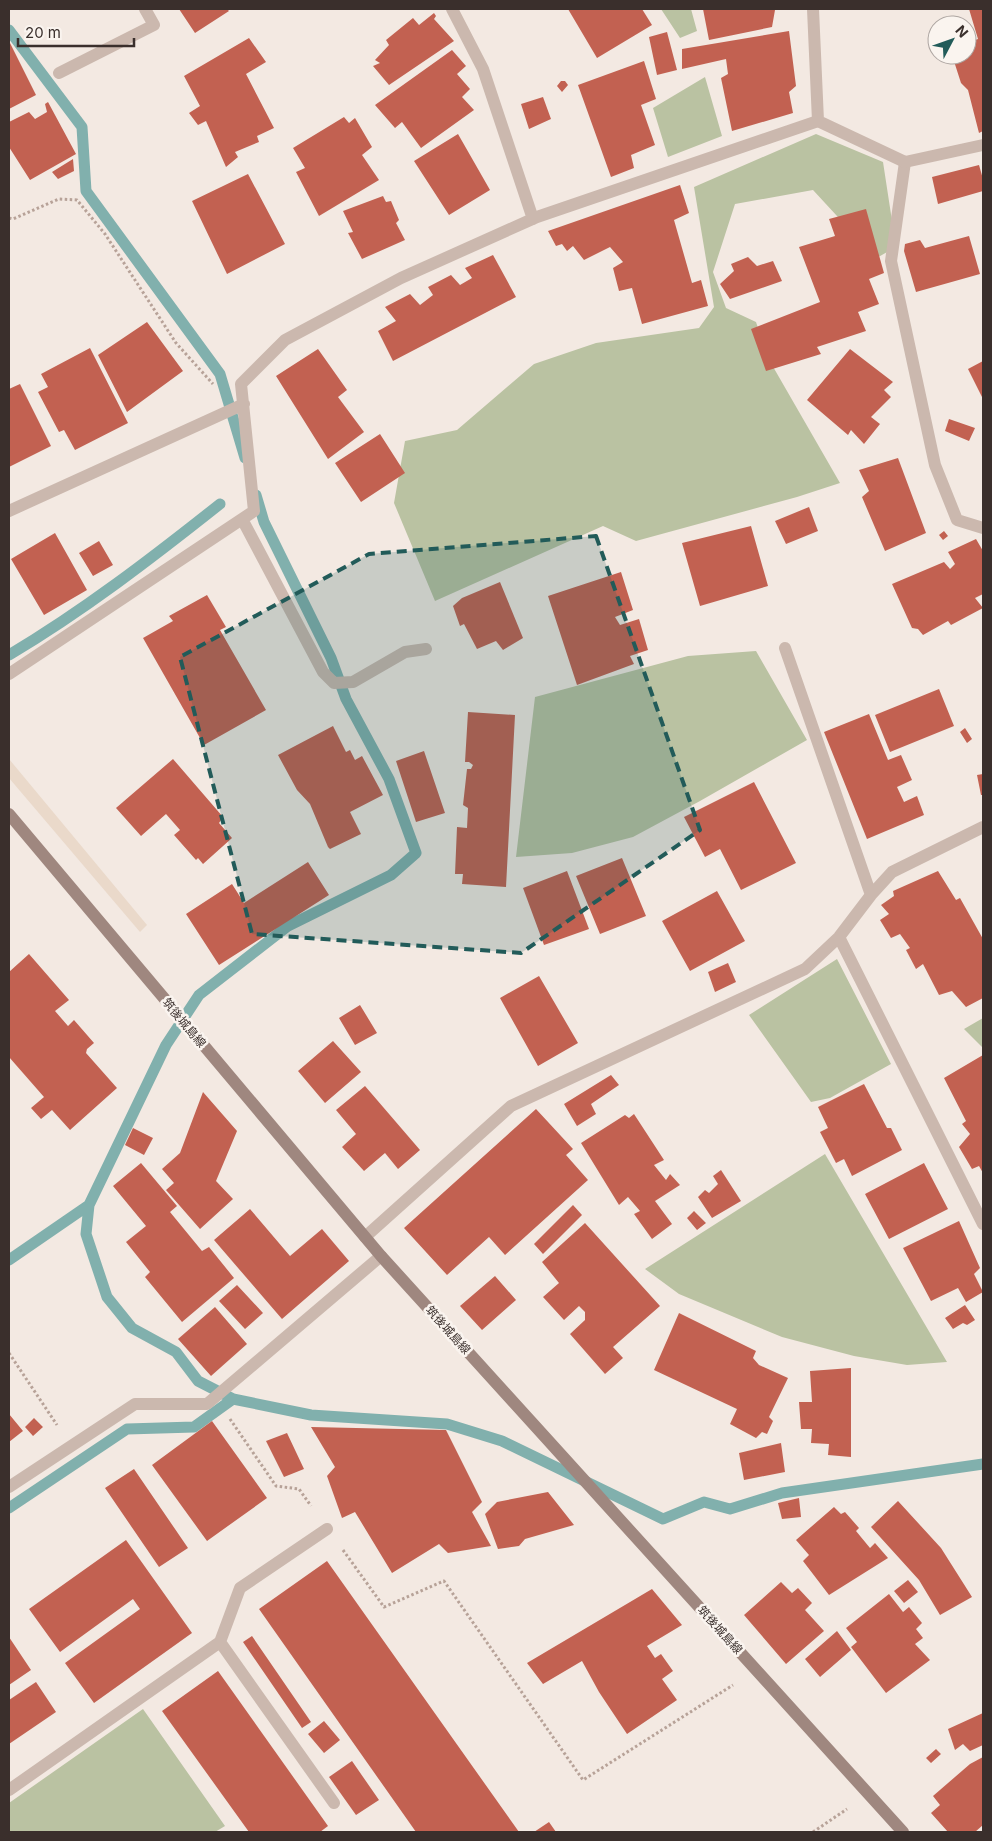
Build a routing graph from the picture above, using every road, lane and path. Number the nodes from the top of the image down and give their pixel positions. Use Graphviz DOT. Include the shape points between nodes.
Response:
graph roads {
  1 [pos="145,9"];
  2 [pos="452,9"];
  3 [pos="813,9"];
  4 [pos="59,73"];
  5 [pos="818,121"];
  6 [pos="983,145"];
  7 [pos="905,162"];
  8 [pos="9,218"];
  9 [pos="533,219"];
  10 [pos="243,401"];
  11 [pos="9,511"];
  12 [pos="242,519"];
  13 [pos="983,528"];
  14 [pos="785,648"];
  15 [pos="426,650"];
  16 [pos="9,674"];
  17 [pos="9,814"];
  18 [pos="983,827"];
  19 [pos="871,895"];
  20 [pos="839,937"];
  21 [pos="983,1224"];
  22 [pos="365,1237"];
  23 [pos="381,1256"];
  24 [pos="9,1353"];
  25 [pos="215,1397"];
  26 [pos="72,1446"];
  27 [pos="9,1487"];
  28 [pos="328,1529"];
  29 [pos="220,1642"];
  30 [pos="757,1670"];
  31 [pos="9,1790"];
  32 [pos="869,1794"];
  33 [pos="334,1803"];
  34 [pos="813,1832"];
  35 [pos="904,1832"];
  1 -- 4 [label="street" via="154,25"];
  2 -- 9 [label="street" via="483,69"];
  3 -- 5 [label="street"];
  5 -- 7 [label="street"];
  5 -- 9 [label="street"];
  6 -- 7 [label="street"];
  7 -- 13 [label="street" via="891,261 935,465 957,520"];
  8 -- 10 [label="path" via="59,200 77,200 105,234 176,343 215,386"];
  9 -- 10 [label="street" via="401,278 285,340 242,384"];
  10 -- 11 [label="street"];
  10 -- 12 [label="street" via="254,510"];
  12 -- 15 [label="street" via="323,672 334,683 353,682 405,652"];
  12 -- 16 [label="street"];
  14 -- 19 [label="street"];
  17 -- 22 [label="main road, 筑後城島線"];
  18 -- 19 [label="street" via="892,872"];
  19 -- 20 [label="street"];
  20 -- 21 [label="street"];
  20 -- 22 [label="street" via="805,969 511,1106"];
  22 -- 23 [label="main road, 筑後城島線"];
  23 -- 25 [label="street"];
  23 -- 30 [label="main road, 筑後城島線"];
  24 -- 26 [label="path"];
  25 -- 26 [label="street" via="207,1404 135,1404"];
  25 -- 28 [label="path" via="276,1486 299,1489"];
  26 -- 27 [label="street"];
  28 -- 29 [label="street" via="240,1588"];
  28 -- 30 [label="path" via="384,1607 444,1580 582,1780"];
  29 -- 31 [label="street"];
  29 -- 33 [label="street"];
  30 -- 32 [label="main road, 筑後城島線"];
  32 -- 34 [label="path"];
  32 -- 35 [label="main road, 筑後城島線"];
}
